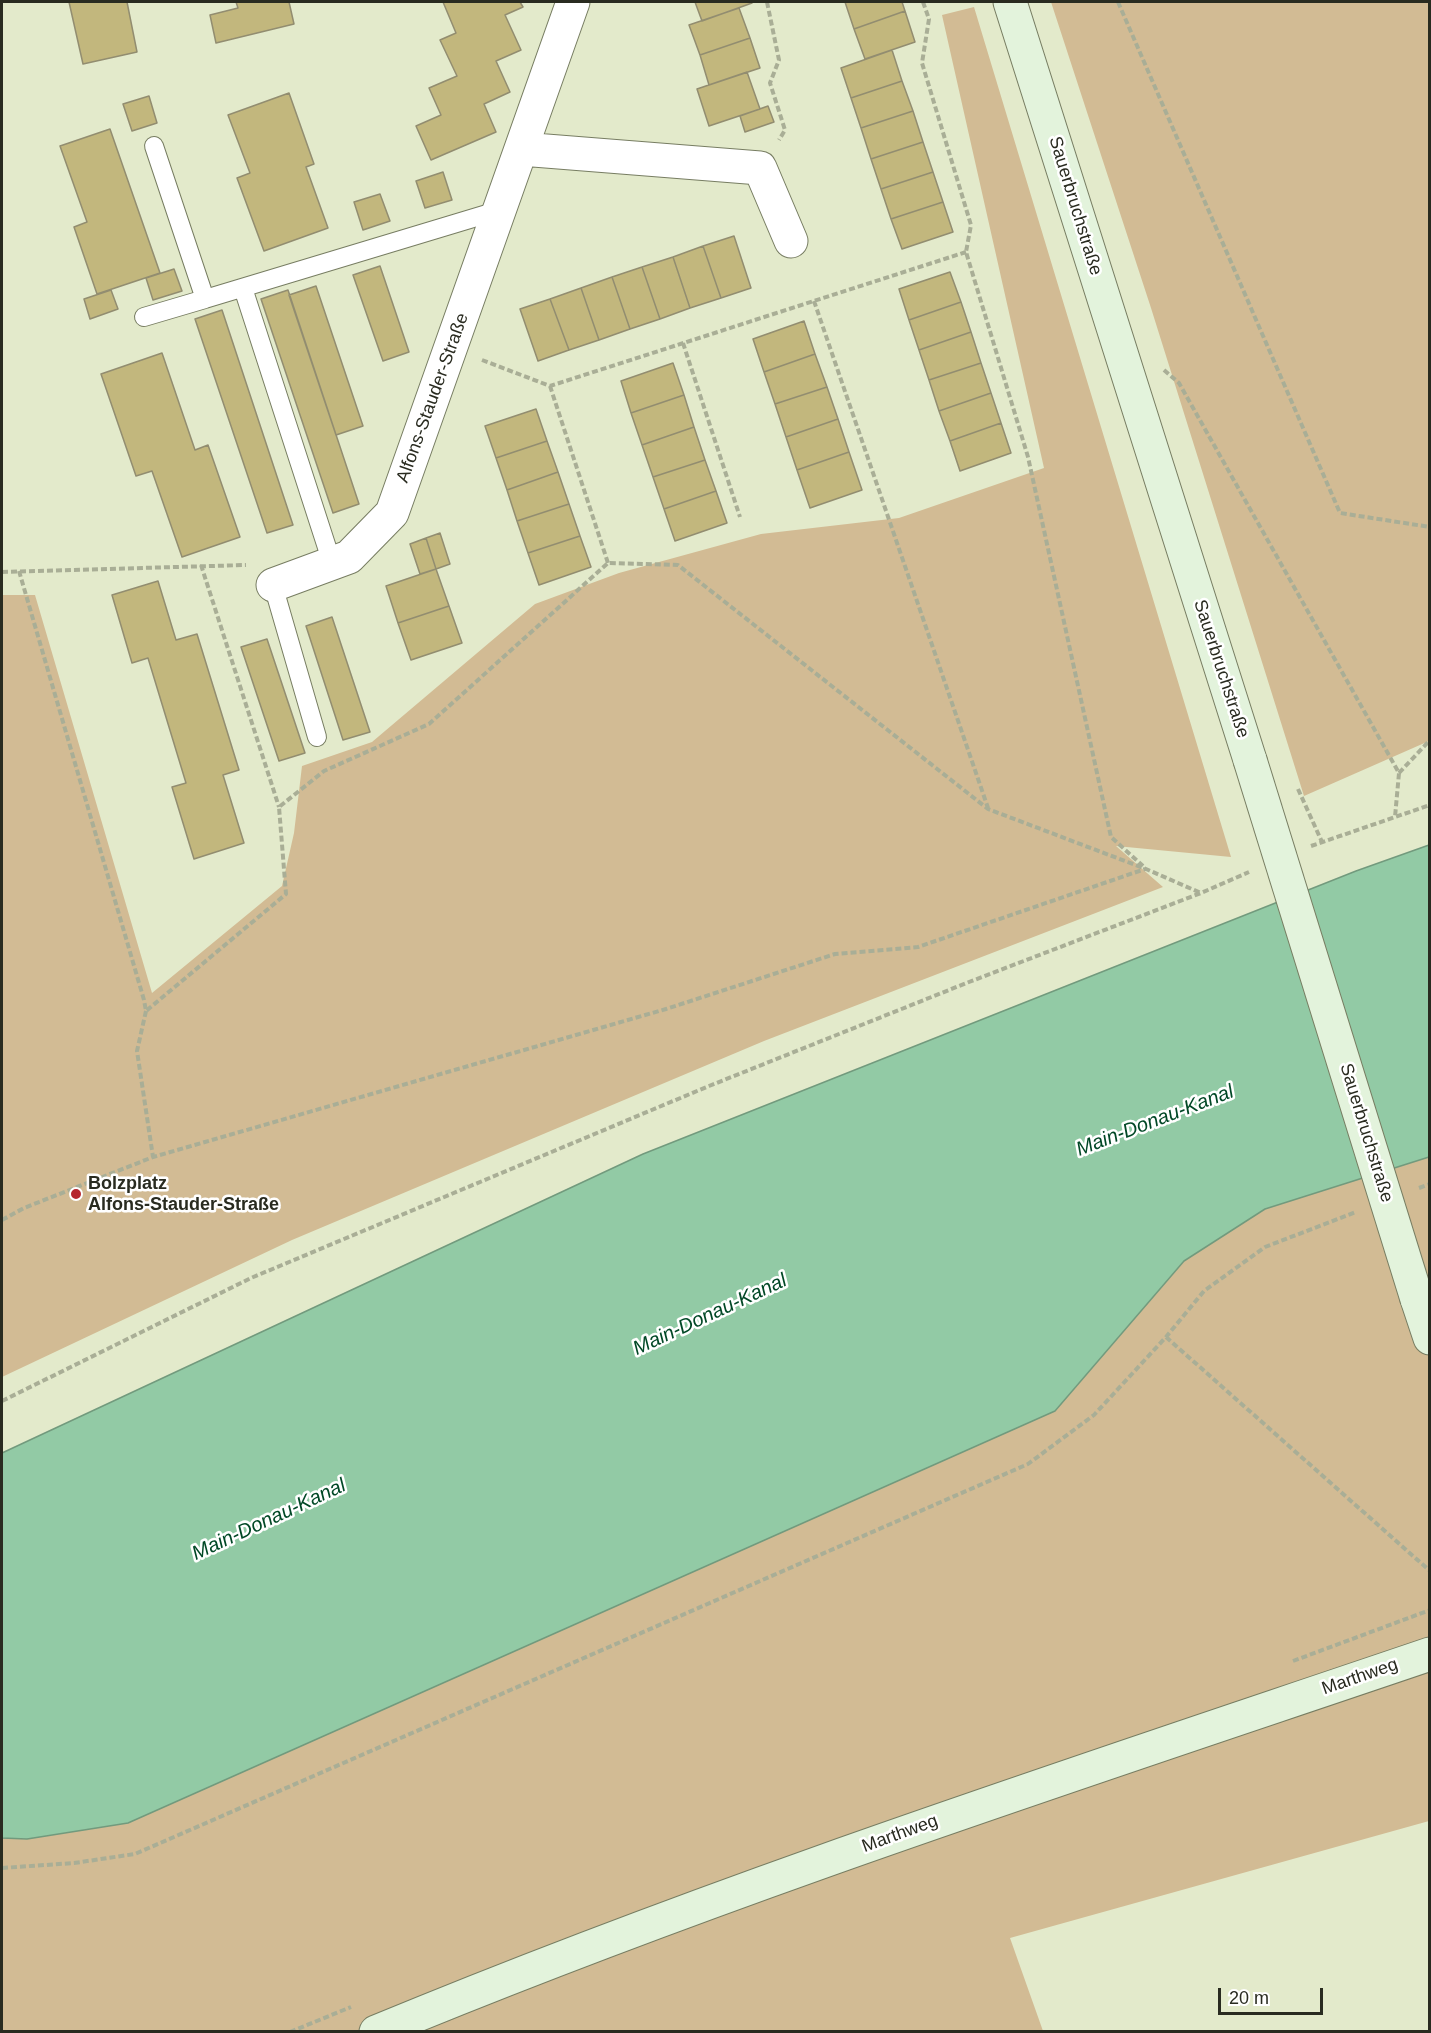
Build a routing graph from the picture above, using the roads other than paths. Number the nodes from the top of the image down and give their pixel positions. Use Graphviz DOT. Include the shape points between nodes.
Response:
graph roads {
  1 [pos="573,2"];
  2 [pos="1010,2"];
  3 [pos="154,146"];
  4 [pos="521,149"];
  5 [pos="500,210"];
  6 [pos="791,241"];
  7 [pos="243,288"];
  8 [pos="206,299"];
  9 [pos="144,317"];
  10 [pos="332,563"];
  11 [pos="273,585"];
  12 [pos="317,737"];
  13 [pos="1430,1338"];
  14 [pos="1430,1654"];
  15 [pos="376,2031"];
  1 -- 4 [label="street, Alfons-Stauder-Straße"];
  2 -- 13 [label="street, Sauerbruchstraße, bridge"];
  3 -- 8 [label="lane"];
  4 -- 5 [label="street, Alfons-Stauder-Straße"];
  4 -- 6 [label="street" via="760,168"];
  5 -- 7 [label="lane"];
  5 -- 10 [label="street, Alfons-Stauder-Straße" via="392,513 349,556"];
  7 -- 8 [label="lane"];
  7 -- 10 [label="lane"];
  8 -- 9 [label="lane"];
  10 -- 11 [label="street, Alfons-Stauder-Straße"];
  11 -- 12 [label="lane"];
  14 -- 15 [label="street, Marthweg" via="707,1902"];
}
